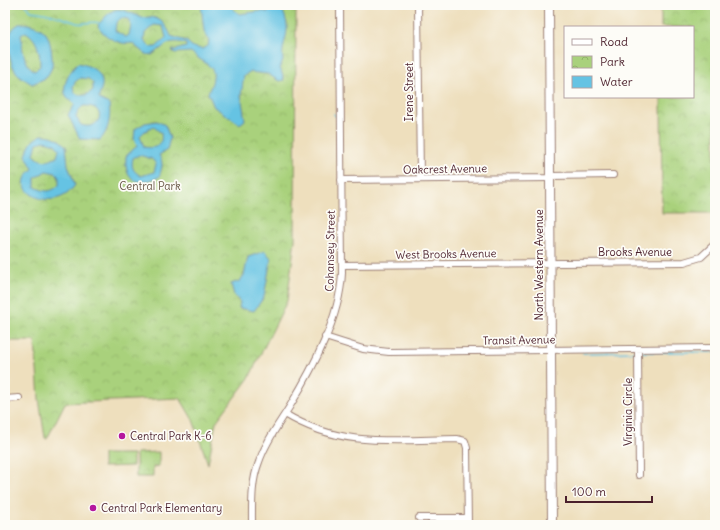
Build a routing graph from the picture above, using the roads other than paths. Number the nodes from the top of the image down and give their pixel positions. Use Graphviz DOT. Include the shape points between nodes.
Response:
graph roads {
  1 [pos="340,5"];
  2 [pos="418,5"];
  3 [pos="549,5"];
  4 [pos="613,176"];
  5 [pos="550,177"];
  6 [pos="341,180"];
  7 [pos="420,180"];
  8 [pos="715,244"];
  9 [pos="550,263"];
  10 [pos="342,265"];
  11 [pos="324,337"];
  12 [pos="715,348"];
  13 [pos="551,349"];
  14 [pos="638,349"];
  15 [pos="19,398"];
  16 [pos="5,399"];
  17 [pos="285,414"];
  18 [pos="638,475"];
  19 [pos="419,518"];
  20 [pos="468,518"];
  21 [pos="252,525"];
  22 [pos="468,525"];
  23 [pos="552,525"];
  1 -- 6 [label="street, Cohansey Street"];
  2 -- 7 [label="street, Irene Street"];
  3 -- 5 [label="street, North Western Avenue"];
  4 -- 5 [label="street, Oakcrest Avenue"];
  5 -- 7 [label="street, Oakcrest Avenue"];
  5 -- 9 [label="street, North Western Avenue"];
  6 -- 7 [label="street, Oakcrest Avenue"];
  6 -- 10 [label="street, Cohansey Street"];
  8 -- 9 [label="street, Brooks Avenue" via="701,257 684,262"];
  9 -- 10 [label="street, West Brooks Avenue"];
  9 -- 13 [label="street, North Western Avenue"];
  10 -- 11 [label="street, Cohansey Street" via="339,298"];
  11 -- 13 [label="street, Transit Avenue" via="349,346 377,351"];
  11 -- 17 [label="street, Cohansey Street"];
  12 -- 14 [label="street, Transit Avenue"];
  13 -- 14 [label="street, Transit Avenue"];
  13 -- 23 [label="street, North Western Avenue"];
  14 -- 18 [label="street, Virginia Circle"];
  15 -- 16 [label="street"];
  17 -- 20 [label="street" via="311,428 340,437 371,440 465,441"];
  17 -- 21 [label="street, Cohansey Street" via="258,463 253,487"];
  19 -- 20 [label="street"];
  20 -- 22 [label="street"];
}
